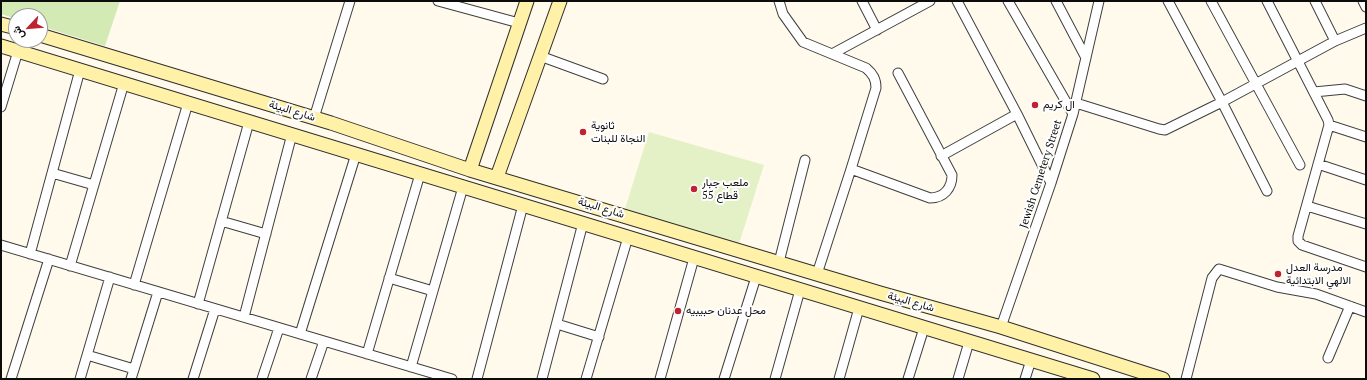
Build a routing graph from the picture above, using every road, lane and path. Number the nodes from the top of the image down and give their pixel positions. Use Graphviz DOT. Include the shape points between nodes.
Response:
graph roads {
  1 [pos="350,1"];
  2 [pos="438,1"];
  3 [pos="527,1"];
  4 [pos="560,1"];
  5 [pos="779,1"];
  6 [pos="862,1"];
  7 [pos="930,1"];
  8 [pos="957,1"];
  9 [pos="1008,1"];
  10 [pos="1056,1"];
  11 [pos="1168,1"];
  12 [pos="1211,1"];
  13 [pos="1267,1"];
  14 [pos="1315,1"];
  15 [pos="1363,1"];
  16 [pos="1100,2"];
  17 [pos="1366,7"];
  18 [pos="519,23"];
  19 [pos="1366,28"];
  20 [pos="877,30"];
  21 [pos="48,37"];
  22 [pos="1335,41"];
  23 [pos="73,45"];
  24 [pos="1,46"];
  25 [pos="18,51"];
  26 [pos="832,54"];
  27 [pos="540,56"];
  28 [pos="1086,58"];
  29 [pos="1299,61"];
  30 [pos="66,66"];
  31 [pos="80,70"];
  32 [pos="898,73"];
  33 [pos="603,79"];
  34 [pos="124,84"];
  35 [pos="1255,84"];
  36 [pos="1314,92"];
  37 [pos="1366,96"];
  38 [pos="1222,102"];
  39 [pos="188,103"];
  40 [pos="1076,103"];
  41 [pos="1,107"];
  42 [pos="1017,114"];
  43 [pos="1073,114"];
  44 [pos="314,118"];
  45 [pos="249,122"];
  46 [pos="1329,125"];
  47 [pos="292,134"];
  48 [pos="1366,137"];
  49 [pos="356,154"];
  50 [pos="941,156"];
  51 [pos="805,160"];
  52 [pos="1318,164"];
  53 [pos="1300,165"];
  54 [pos="851,169"];
  55 [pos="470,170"];
  56 [pos="52,173"];
  57 [pos="420,174"];
  58 [pos="497,177"];
  59 [pos="1366,180"];
  60 [pos="1051,183"];
  61 [pos="94,185"];
  62 [pos="463,187"];
  63 [pos="1267,191"];
  64 [pos="523,205"];
  65 [pos="1306,206"];
  66 [pos="221,221"];
  67 [pos="583,223"];
  68 [pos="1366,224"];
  69 [pos="266,234"];
  70 [pos="628,237"];
  71 [pos="1,245"];
  72 [pos="30,254"];
  73 [pos="694,258"];
  74 [pos="49,259"];
  75 [pos="779,262"];
  76 [pos="70,266"];
  77 [pos="1366,267"];
  78 [pos="817,274"];
  79 [pos="756,277"];
  80 [pos="110,278"];
  81 [pos="389,278"];
  82 [pos="134,284"];
  83 [pos="800,290"];
  84 [pos="433,291"];
  85 [pos="158,292"];
  86 [pos="880,293"];
  87 [pos="198,304"];
  88 [pos="1350,306"];
  89 [pos="859,308"];
  90 [pos="215,309"];
  91 [pos="1366,312"];
  92 [pos="875,313"];
  93 [pos="244,317"];
  94 [pos="557,324"];
  95 [pos="279,328"];
  96 [pos="924,328"];
  97 [pos="1001,328"];
  98 [pos="300,334"];
  99 [pos="598,337"];
  100 [pos="324,341"];
  101 [pos="969,342"];
  102 [pos="367,354"];
  103 [pos="87,355"];
  104 [pos="1328,358"];
  105 [pos="1031,360"];
  106 [pos="412,367"];
  107 [pos="134,369"];
  108 [pos="728,378"];
  109 [pos="11,379"];
  110 [pos="80,379"];
  111 [pos="131,379"];
  112 [pos="193,379"];
  113 [pos="262,379"];
  114 [pos="312,379"];
  115 [pos="452,379"];
  116 [pos="477,379"];
  117 [pos="542,379"];
  118 [pos="586,379"];
  119 [pos="660,379"];
  120 [pos="775,379"];
  121 [pos="839,379"];
  122 [pos="908,379"];
  123 [pos="958,379"];
  124 [pos="1025,379"];
  125 [pos="1093,379"];
  126 [pos="1163,379"];
  127 [pos="1186,379"];
  1 -- 44 [label="street"];
  2 -- 18 [label="street"];
  3 -- 18 [label="street"];
  4 -- 27 [label="street"];
  5 -- 26 [label="street" via="783,14 804,42"];
  6 -- 20 [label="street"];
  7 -- 20 [label="street"];
  8 -- 42 [label="street"];
  9 -- 43 [label="street"];
  10 -- 28 [label="street"];
  11 -- 38 [label="street"];
  12 -- 35 [label="street"];
  13 -- 29 [label="street"];
  14 -- 22 [label="street"];
  15 -- 17 [label="street"];
  16 -- 28 [label="street, Jewish Cemetery Street"];
  18 -- 55 [label="street"];
  19 -- 22 [label="street"];
  20 -- 26 [label="street"];
  21 -- 23 [label="street, شارع البيئة"];
  22 -- 29 [label="street"];
  23 -- 30 [label="street"];
  23 -- 44 [label="street, شارع البيئة"];
  24 -- 25 [label="street, شارع البيئة"];
  25 -- 30 [label="street, شارع البيئة"];
  25 -- 41 [label="street"];
  26 -- 54 [label="street" via="866,68 876,82"];
  27 -- 33 [label="street"];
  27 -- 58 [label="street"];
  28 -- 40 [label="street, Jewish Cemetery Street"];
  29 -- 35 [label="street"];
  29 -- 36 [label="street"];
  30 -- 31 [label="street, شارع البيئة"];
  31 -- 34 [label="street, شارع البيئة"];
  31 -- 56 [label="street"];
  32 -- 50 [label="street"];
  34 -- 39 [label="street, شارع البيئة"];
  34 -- 61 [label="street"];
  35 -- 38 [label="street"];
  35 -- 53 [label="street"];
  36 -- 37 [label="street" via="1345,89"];
  36 -- 46 [label="street"];
  38 -- 40 [label="street" via="1165,130"];
  38 -- 63 [label="street"];
  39 -- 45 [label="street, شارع البيئة"];
  39 -- 82 [label="street"];
  40 -- 43 [label="street, Jewish Cemetery Street"];
  42 -- 50 [label="street"];
  42 -- 60 [label="street"];
  43 -- 60 [label="street, Jewish Cemetery Street"];
  44 -- 55 [label="street, شارع البيئة"];
  45 -- 47 [label="street, شارع البيئة"];
  45 -- 66 [label="street"];
  46 -- 48 [label="street"];
  46 -- 52 [label="street"];
  47 -- 49 [label="street, شارع البيئة"];
  47 -- 69 [label="street"];
  49 -- 57 [label="street, شارع البيئة"];
  49 -- 98 [label="street"];
  50 -- 54 [label="street" via="952,175 952,183 950,189 936,198"];
  51 -- 75 [label="street"];
  52 -- 59 [label="street"];
  52 -- 65 [label="street"];
  54 -- 78 [label="street"];
  55 -- 58 [label="street, شارع البيئة"];
  56 -- 61 [label="street"];
  56 -- 72 [label="street"];
  57 -- 62 [label="street, شارع البيئة"];
  57 -- 81 [label="street"];
  58 -- 75 [label="street, شارع البيئة"];
  60 -- 97 [label="street, Jewish Cemetery Street"];
  61 -- 76 [label="street"];
  62 -- 64 [label="street, شارع البيئة"];
  62 -- 84 [label="street"];
  64 -- 67 [label="street, شارع البيئة"];
  64 -- 116 [label="street"];
  65 -- 68 [label="street"];
  65 -- 77 [label="street" via="1298,241 1302,245"];
  66 -- 69 [label="street"];
  66 -- 87 [label="street"];
  67 -- 70 [label="street, شارع البيئة"];
  67 -- 94 [label="street"];
  69 -- 93 [label="street"];
  70 -- 73 [label="street, شارع البيئة"];
  70 -- 99 [label="street"];
  71 -- 72 [label="street"];
  72 -- 74 [label="street"];
  73 -- 79 [label="street, شارع البيئة"];
  73 -- 119 [label="street"];
  74 -- 76 [label="street"];
  74 -- 109 [label="street"];
  75 -- 78 [label="street, شارع البيئة"];
  76 -- 80 [label="street"];
  78 -- 86 [label="street, شارع البيئة"];
  79 -- 83 [label="street, شارع البيئة"];
  79 -- 108 [label="street"];
  80 -- 82 [label="street"];
  80 -- 103 [label="street"];
  81 -- 84 [label="street"];
  81 -- 102 [label="street"];
  82 -- 85 [label="street"];
  83 -- 89 [label="street, شارع البيئة"];
  83 -- 120 [label="street"];
  84 -- 106 [label="street"];
  85 -- 87 [label="street"];
  85 -- 107 [label="street"];
  86 -- 92 [label="street"];
  86 -- 97 [label="street, شارع البيئة"];
  87 -- 90 [label="street"];
  88 -- 91 [label="street"];
  88 -- 104 [label="street"];
  88 -- 127 [label="street" via="1316,294 1278,287 1218,269 1212,278"];
  89 -- 92 [label="street, شارع البيئة"];
  89 -- 121 [label="street"];
  90 -- 93 [label="street"];
  90 -- 112 [label="street"];
  92 -- 96 [label="street, شارع البيئة"];
  93 -- 95 [label="street"];
  94 -- 99 [label="street"];
  94 -- 117 [label="street"];
  95 -- 98 [label="street"];
  95 -- 113 [label="street"];
  96 -- 101 [label="street, شارع البيئة"];
  96 -- 122 [label="street"];
  97 -- 126 [label="street, شارع البيئة"];
  98 -- 100 [label="street"];
  99 -- 118 [label="street"];
  100 -- 102 [label="street"];
  100 -- 114 [label="street"];
  101 -- 105 [label="street, شارع البيئة"];
  101 -- 123 [label="street"];
  102 -- 106 [label="street"];
  103 -- 107 [label="street"];
  103 -- 110 [label="street"];
  105 -- 124 [label="street"];
  105 -- 125 [label="street, شارع البيئة"];
  106 -- 115 [label="street"];
  107 -- 111 [label="street"];
}
